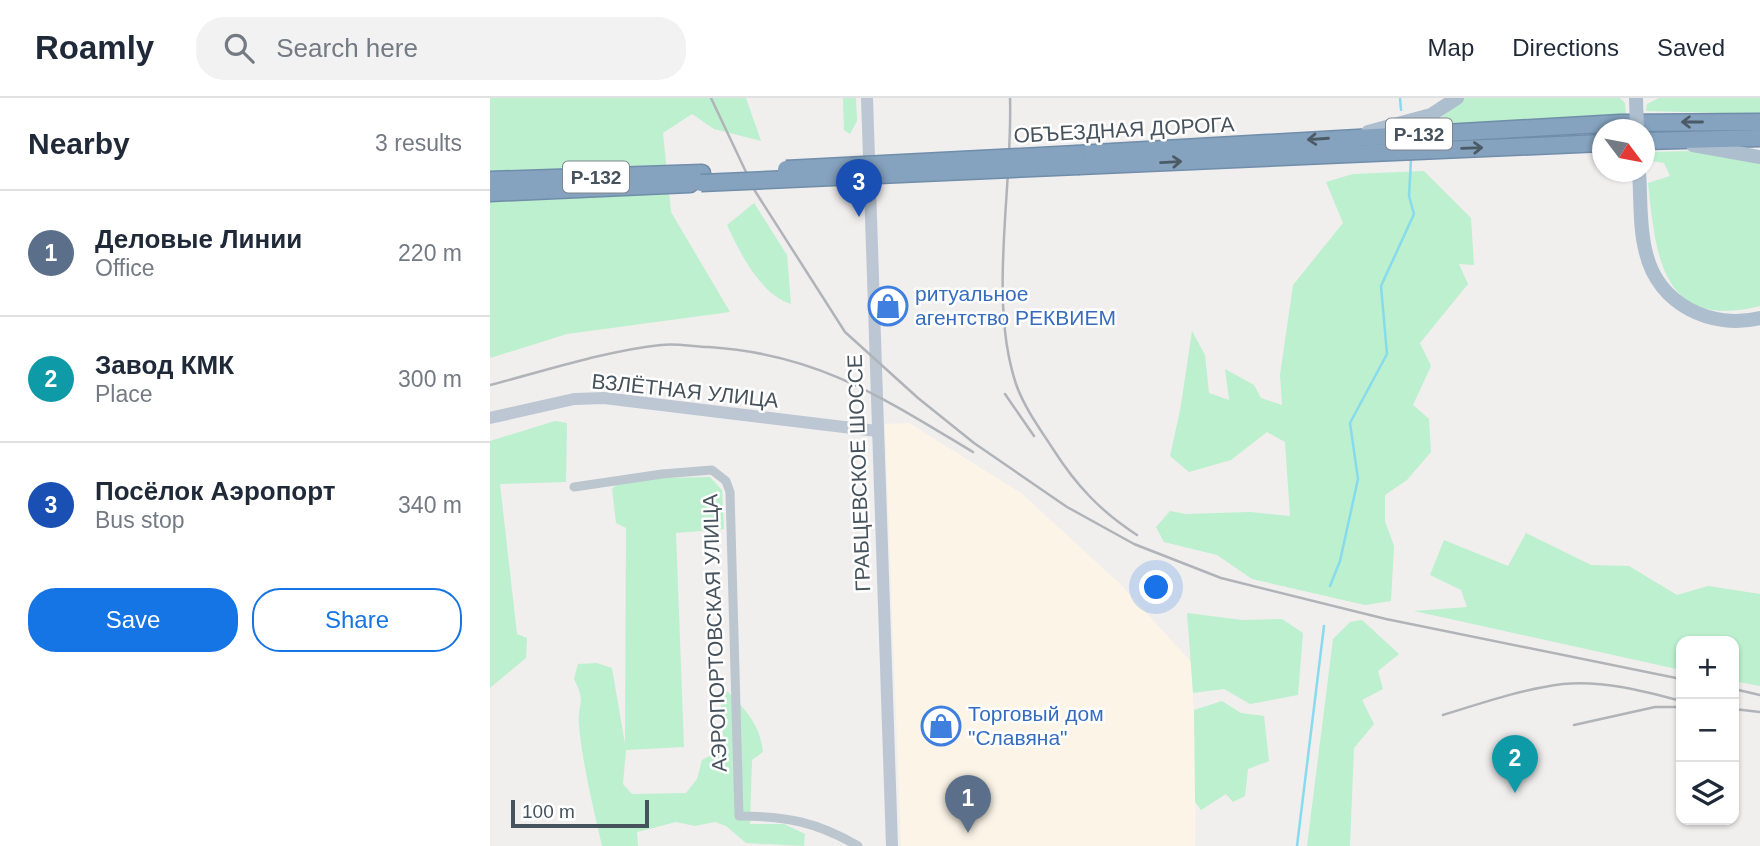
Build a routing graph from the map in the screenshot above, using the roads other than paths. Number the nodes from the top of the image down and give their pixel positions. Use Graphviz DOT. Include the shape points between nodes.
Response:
graph roads {
  1 [pos="867,98"];
  2 [pos="1457,98"];
  3 [pos="1636,98"];
  4 [pos="1637,119"];
  5 [pos="1760,122"];
  6 [pos="1350,137"];
  7 [pos="1760,138"];
  8 [pos="1655,141"];
  9 [pos="1655,141"];
  10 [pos="1592,143"];
  11 [pos="1760,157"];
  12 [pos="1078,160"];
  13 [pos="701,178"];
  14 [pos="490,180"];
  15 [pos="1639,182"];
  16 [pos="490,194"];
  17 [pos="1760,318"];
  18 [pos="490,418"];
  19 [pos="877,431"];
  20 [pos="575,487"];
  21 [pos="858,846"];
  22 [pos="892,846"];
  1 -- 19 [label="main road, ГРАБЦЕВСКОЕ ШОССЕ"];
  2 -- 6 [label="main road" via="1432,115"];
  3 -- 4 [label="main road, bridge"];
  5 -- 6 [label="highway, ОБЪЕЗДНАЯ ДОРОГА / Р-132, one-way" via="1620,123"];
  6 -- 12 [label="highway, ОБЪЕЗДНАЯ ДОРОГА / Р-132, one-way"];
  7 -- 8 [label="highway"];
  9 -- 11 [label="main road"];
  12 -- 10 [label="highway, ОБЪЕЗДНАЯ ДОРОГА / Р-132, one-way"];
  12 -- 13 [label="highway, ОБЪЕЗДНАЯ ДОРОГА / Р-132, bridge"];
  13 -- 14 [label="highway, ОБЪЕЗДНАЯ ДОРОГА / Р-132"];
  13 -- 16 [label="highway, ОБЪЕЗДНАЯ ДОРОГА / Р-132"];
  15 -- 17 [label="main road" via="1645,252 1661,286 1687,309 1707,318"];
  18 -- 19 [label="main road, ВЗЛЁТНАЯ УЛИЦА" via="574,399 604,398"];
  19 -- 22 [label="main road, ГРАБЦЕВСКОЕ ШОССЕ"];
  20 -- 21 [label="street, АЭРОПОРТОВСКАЯ УЛИЦА" via="712,470 726,481 730,492 739,816 811,822"];
}
